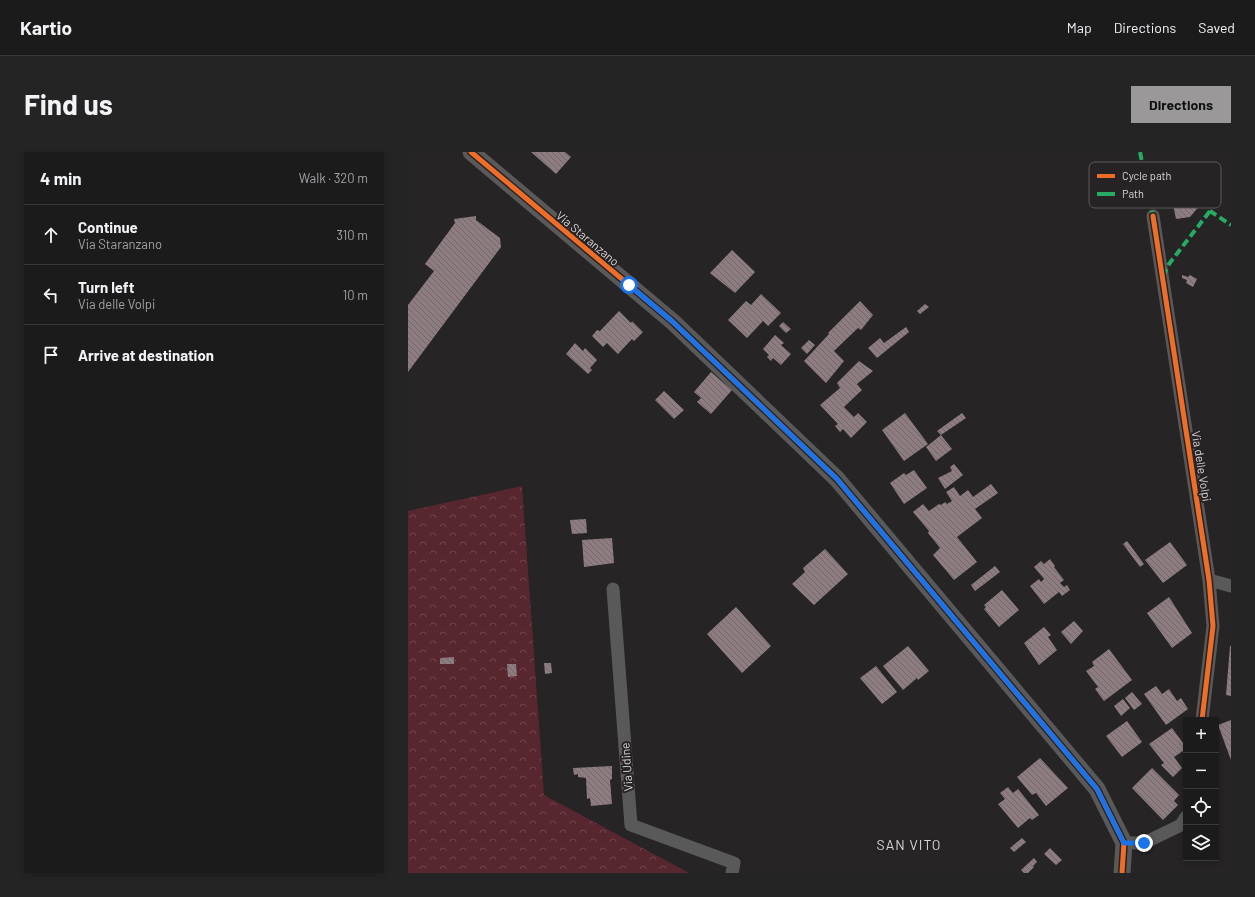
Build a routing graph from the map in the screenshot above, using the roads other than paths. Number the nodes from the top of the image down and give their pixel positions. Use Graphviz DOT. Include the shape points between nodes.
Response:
graph roads {
  1 [pos="471,152"];
  2 [pos="1153,216"];
  3 [pos="1209,580"];
  4 [pos="1231,586"];
  5 [pos="613,589"];
  6 [pos="1202,717"];
  7 [pos="1183,822"];
  8 [pos="1124,843"];
  9 [pos="732,873"];
  10 [pos="1122,873"];
  1 -- 8 [label="street, Via Staranzano" via="673,322 837,479 1097,789"];
  2 -- 3 [label="street, Via delle Volpi"];
  3 -- 4 [label="street"];
  3 -- 6 [label="street, Via delle Volpi" via="1213,626"];
  5 -- 9 [label="street, Via Udine" via="631,825 734,863"];
  7 -- 8 [label="street" via="1144,843"];
  8 -- 10 [label="street"];
}
